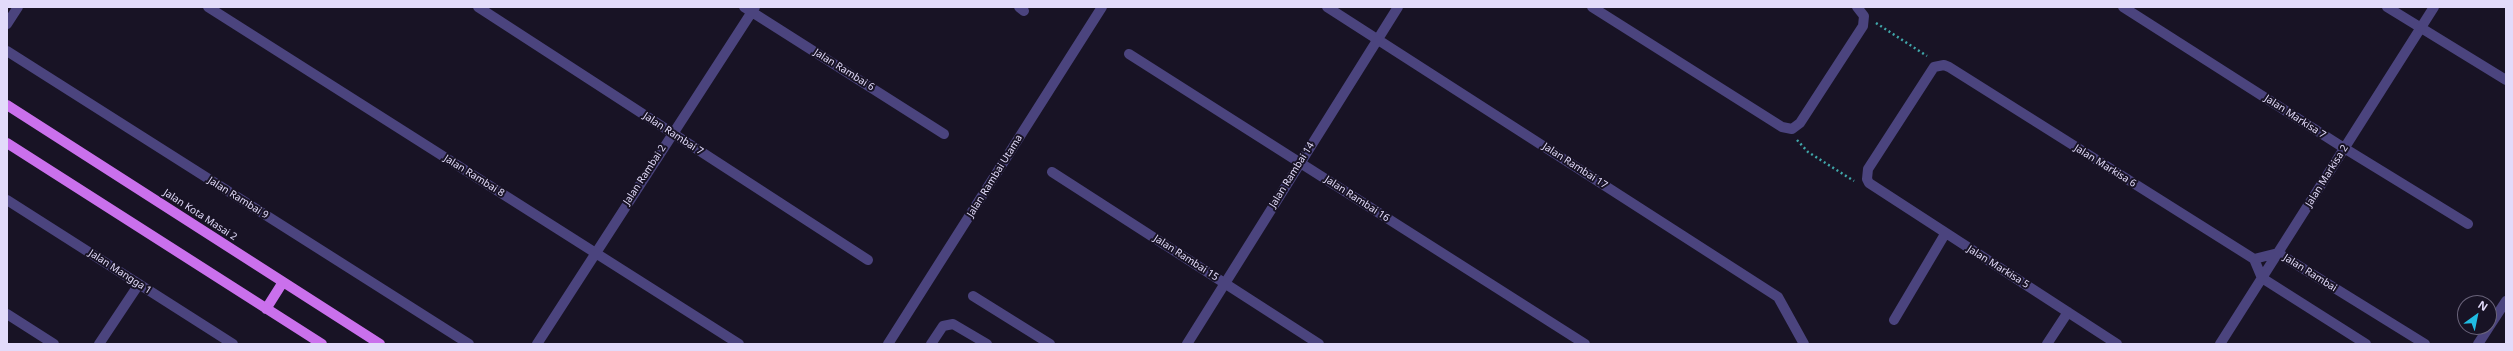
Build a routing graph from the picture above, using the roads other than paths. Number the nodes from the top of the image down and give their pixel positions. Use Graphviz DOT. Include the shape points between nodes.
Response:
graph roads {
  1 [pos="18,7"];
  2 [pos="208,7"];
  3 [pos="478,7"];
  4 [pos="1102,7"];
  5 [pos="1327,7"];
  6 [pos="1398,7"];
  7 [pos="1592,7"];
  8 [pos="1857,7"];
  9 [pos="2123,7"];
  10 [pos="2387,7"];
  11 [pos="2434,7"];
  12 [pos="750,9"];
  13 [pos="7,24"];
  14 [pos="2420,28"];
  15 [pos="1377,39"];
  16 [pos="7,51"];
  17 [pos="1129,54"];
  18 [pos="2506,80"];
  19 [pos="7,105"];
  20 [pos="672,134"];
  21 [pos="944,134"];
  22 [pos="7,143"];
  23 [pos="2344,148"];
  24 [pos="1300,162"];
  25 [pos="1052,172"];
  26 [pos="1878,191"];
  27 [pos="7,200"];
  28 [pos="2468,224"];
  29 [pos="1946,234"];
  30 [pos="595,252"];
  31 [pos="2278,253"];
  32 [pos="2254,259"];
  33 [pos="868,260"];
  34 [pos="2262,278"];
  35 [pos="283,282"];
  36 [pos="1225,283"];
  37 [pos="139,284"];
  38 [pos="973,296"];
  39 [pos="2506,301"];
  40 [pos="266,309"];
  41 [pos="2068,312"];
  42 [pos="7,314"];
  43 [pos="2497,315"];
  44 [pos="1894,320"];
  45 [pos="2484,335"];
  46 [pos="54,344"];
  47 [pos="99,344"];
  48 [pos="233,344"];
  49 [pos="322,344"];
  50 [pos="380,344"];
  51 [pos="469,344"];
  52 [pos="537,344"];
  53 [pos="739,344"];
  54 [pos="888,344"];
  55 [pos="931,344"];
  56 [pos="987,344"];
  57 [pos="1050,344"];
  58 [pos="1187,344"];
  59 [pos="1319,344"];
  60 [pos="1585,344"];
  61 [pos="1804,344"];
  62 [pos="2047,344"];
  63 [pos="2117,344"];
  64 [pos="2220,344"];
  65 [pos="2366,344"];
  66 [pos="2425,344"];
  67 [pos="2478,344"];
  1 -- 13 [label="street"];
  2 -- 30 [label="street, Jalan Rambai 8"];
  3 -- 20 [label="street, Jalan Rambai 7"];
  4 -- 54 [label="street, Jalan Rambai Utama"];
  5 -- 15 [label="street, Jalan Rambai 17"];
  6 -- 15 [label="street, Jalan Rambai 14"];
  7 -- 8 [label="street" via="1779,126 1792,129 1800,123 1863,26 1864,16"];
  9 -- 23 [label="street, Jalan Markisa 7"];
  10 -- 14 [label="street"];
  11 -- 14 [label="street, Jalan Markisa 2"];
  12 -- 20 [label="street, Jalan Rambai 2"];
  12 -- 21 [label="street, Jalan Rambai 6"];
  14 -- 18 [label="street"];
  14 -- 23 [label="street, Jalan Markisa 2"];
  15 -- 24 [label="street, Jalan Rambai 14"];
  15 -- 61 [label="street, Jalan Rambai 17" via="1778,297"];
  16 -- 51 [label="street, Jalan Rambai 9"];
  17 -- 24 [label="street, Jalan Rambai 16"];
  19 -- 35 [label="main road, Jalan Kota Masai 2"];
  20 -- 30 [label="street, Jalan Rambai 2"];
  20 -- 33 [label="street, Jalan Rambai 7"];
  22 -- 40 [label="main road"];
  23 -- 28 [label="street, Jalan Markisa 7"];
  23 -- 31 [label="street, Jalan Markisa 2"];
  24 -- 36 [label="street, Jalan Rambai 14"];
  24 -- 60 [label="street, Jalan Rambai 16"];
  25 -- 36 [label="street, Jalan Rambai 15"];
  26 -- 29 [label="street, Jalan Markisa 5"];
  26 -- 32 [label="street, Jalan Markisa 6" via="1867,179 1868,169 1930,71 1944,65"];
  27 -- 37 [label="street, Jalan Mangga 1"];
  29 -- 41 [label="street, Jalan Markisa 5"];
  29 -- 44 [label="street"];
  30 -- 52 [label="street, Jalan Rambai 2"];
  30 -- 53 [label="street, Jalan Rambai 8"];
  31 -- 32 [label="street, Jalan Rambai"];
  31 -- 34 [label="street, Jalan Markisa 2"];
  31 -- 66 [label="street, Jalan Rambai"];
  32 -- 34 [label="street"];
  34 -- 64 [label="street, Jalan Markisa 2"];
  34 -- 65 [label="street"];
  35 -- 40 [label="main road"];
  35 -- 50 [label="main road, Jalan Kota Masai 2"];
  36 -- 58 [label="street, Jalan Rambai 14"];
  36 -- 59 [label="street, Jalan Rambai 15"];
  37 -- 47 [label="street"];
  37 -- 48 [label="street, Jalan Mangga 1"];
  38 -- 57 [label="street"];
  39 -- 43 [label="street"];
  40 -- 49 [label="main road"];
  41 -- 62 [label="street"];
  41 -- 63 [label="street, Jalan Markisa 5"];
  42 -- 46 [label="street"];
  45 -- 67 [label="street"];
  55 -- 56 [label="street" via="940,330 948,324 958,326"];
}
